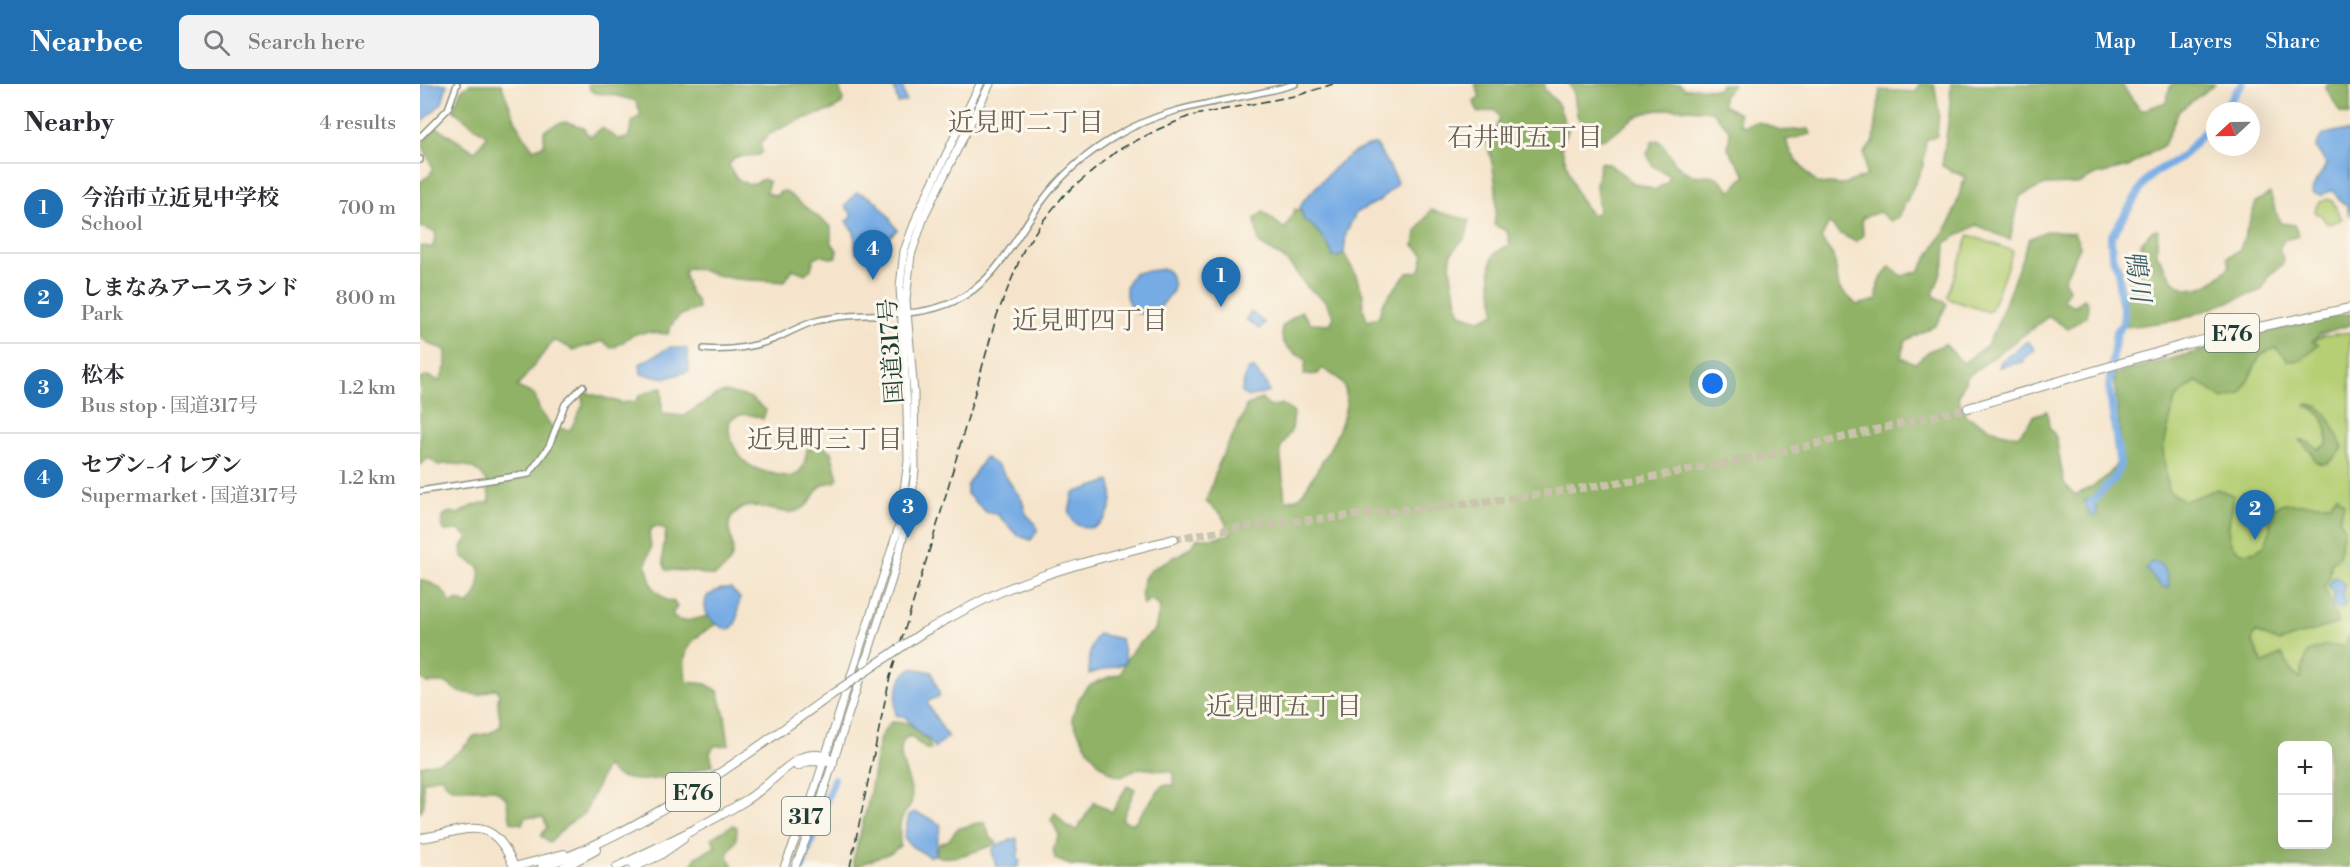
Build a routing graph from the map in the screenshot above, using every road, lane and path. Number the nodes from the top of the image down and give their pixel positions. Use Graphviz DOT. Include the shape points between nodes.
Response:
graph roads {
  1 [pos="457,84"];
  2 [pos="980,84"];
  3 [pos="990,84"];
  4 [pos="1295,84"];
  5 [pos="420,136"];
  6 [pos="2350,308"];
  7 [pos="904,314"];
  8 [pos="704,349"];
  9 [pos="583,386"];
  10 [pos="1968,408"];
  11 [pos="420,491"];
  12 [pos="1174,539"];
  13 [pos="828,760"];
  14 [pos="668,808"];
  15 [pos="651,817"];
  16 [pos="420,840"];
  17 [pos="511,865"];
  18 [pos="542,867"];
  19 [pos="564,867"];
  20 [pos="617,867"];
  21 [pos="634,867"];
  22 [pos="784,867"];
  23 [pos="795,867"];
  1 -- 5 [label="street" via="448,109"];
  2 -- 7 [label="highway, 国道317号 / 317" via="907,241 900,276"];
  3 -- 7 [label="highway, 国道317号 / 317" via="920,224 907,274"];
  4 -- 7 [label="street" via="1179,109 1117,135 1056,184 996,270 982,283 952,303"];
  6 -- 10 [label="highway, E76" via="2244,330"];
  7 -- 8 [label="street" via="817,321 756,345 728,351"];
  7 -- 13 [label="highway, 国道317号 / 317" via="908,461 903,508"];
  9 -- 11 [label="street" via="564,404 549,446 529,474"];
  12 -- 14 [label="highway, E76, bridge" via="1027,582 974,605 922,633"];
  13 -- 20 [label="highway" via="811,755 801,758 747,799"];
  13 -- 21 [label="highway" via="799,765 750,801"];
  13 -- 22 [label="highway, 国道317号 / 317"];
  13 -- 23 [label="highway, 国道317号 / 317" via="818,809"];
  14 -- 15 [label="highway, E76"];
  14 -- 19 [label="highway"];
  15 -- 17 [label="highway" via="567,852"];
  15 -- 18 [label="highway, E76"];
  16 -- 17 [label="highway" via="477,833 494,841"];
}
